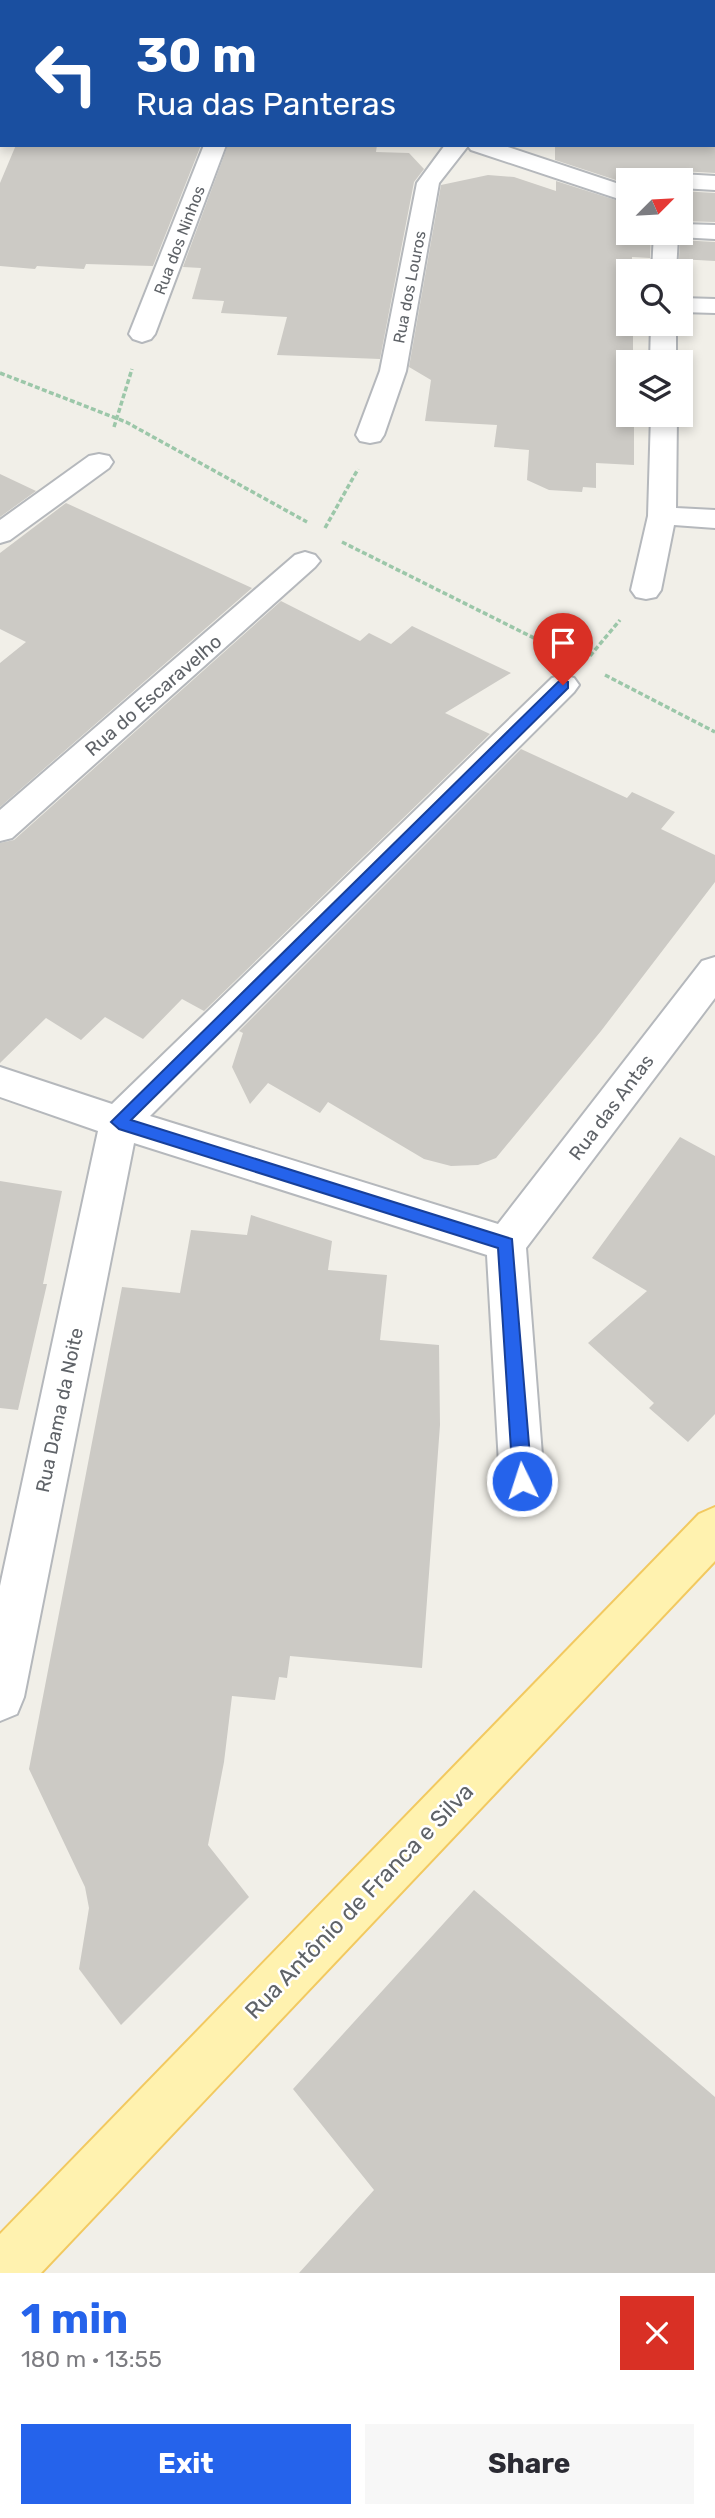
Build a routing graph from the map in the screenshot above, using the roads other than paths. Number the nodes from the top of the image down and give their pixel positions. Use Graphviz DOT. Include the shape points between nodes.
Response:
graph roads {
  1 [pos="214,147"];
  2 [pos="456,147"];
  3 [pos="485,147"];
  4 [pos="693,182"];
  5 [pos="715,183"];
  6 [pos="616,189"];
  7 [pos="693,231"];
  8 [pos="715,232"];
  9 [pos="693,305"];
  10 [pos="715,306"];
  11 [pos="142,334"];
  12 [pos="664,427"];
  13 [pos="370,435"];
  14 [pos="99,462"];
  15 [pos="662,516"];
  16 [pos="715,519"];
  17 [pos="0,534"];
  18 [pos="305,561"];
  19 [pos="646,590"];
  20 [pos="573,674"];
  21 [pos="0,829"];
  22 [pos="715,971"];
  23 [pos="0,1082"];
  24 [pos="119,1122"];
  25 [pos="506,1244"];
  26 [pos="522,1481"];
  27 [pos="715,1529"];
  28 [pos="0,1697"];
  29 [pos="2,2273"];
  1 -- 11 [label="street, Rua dos Ninhos"];
  2 -- 13 [label="street, Rua dos Louros" via="428,183 393,371"];
  3 -- 6 [label="street"];
  4 -- 5 [label="street"];
  7 -- 8 [label="street"];
  9 -- 10 [label="street"];
  12 -- 15 [label="street"];
  14 -- 17 [label="street"];
  15 -- 16 [label="street"];
  15 -- 19 [label="street"];
  18 -- 21 [label="street, Rua do Escaravelho"];
  20 -- 24 [label="street"];
  22 -- 25 [label="street, Rua das Antas"];
  23 -- 24 [label="street"];
  24 -- 25 [label="street"];
  24 -- 28 [label="street, Rua Dama da Noite"];
  25 -- 26 [label="street"];
  27 -- 29 [label="main road, Rua Antônio de Franca e Silva"];
}
